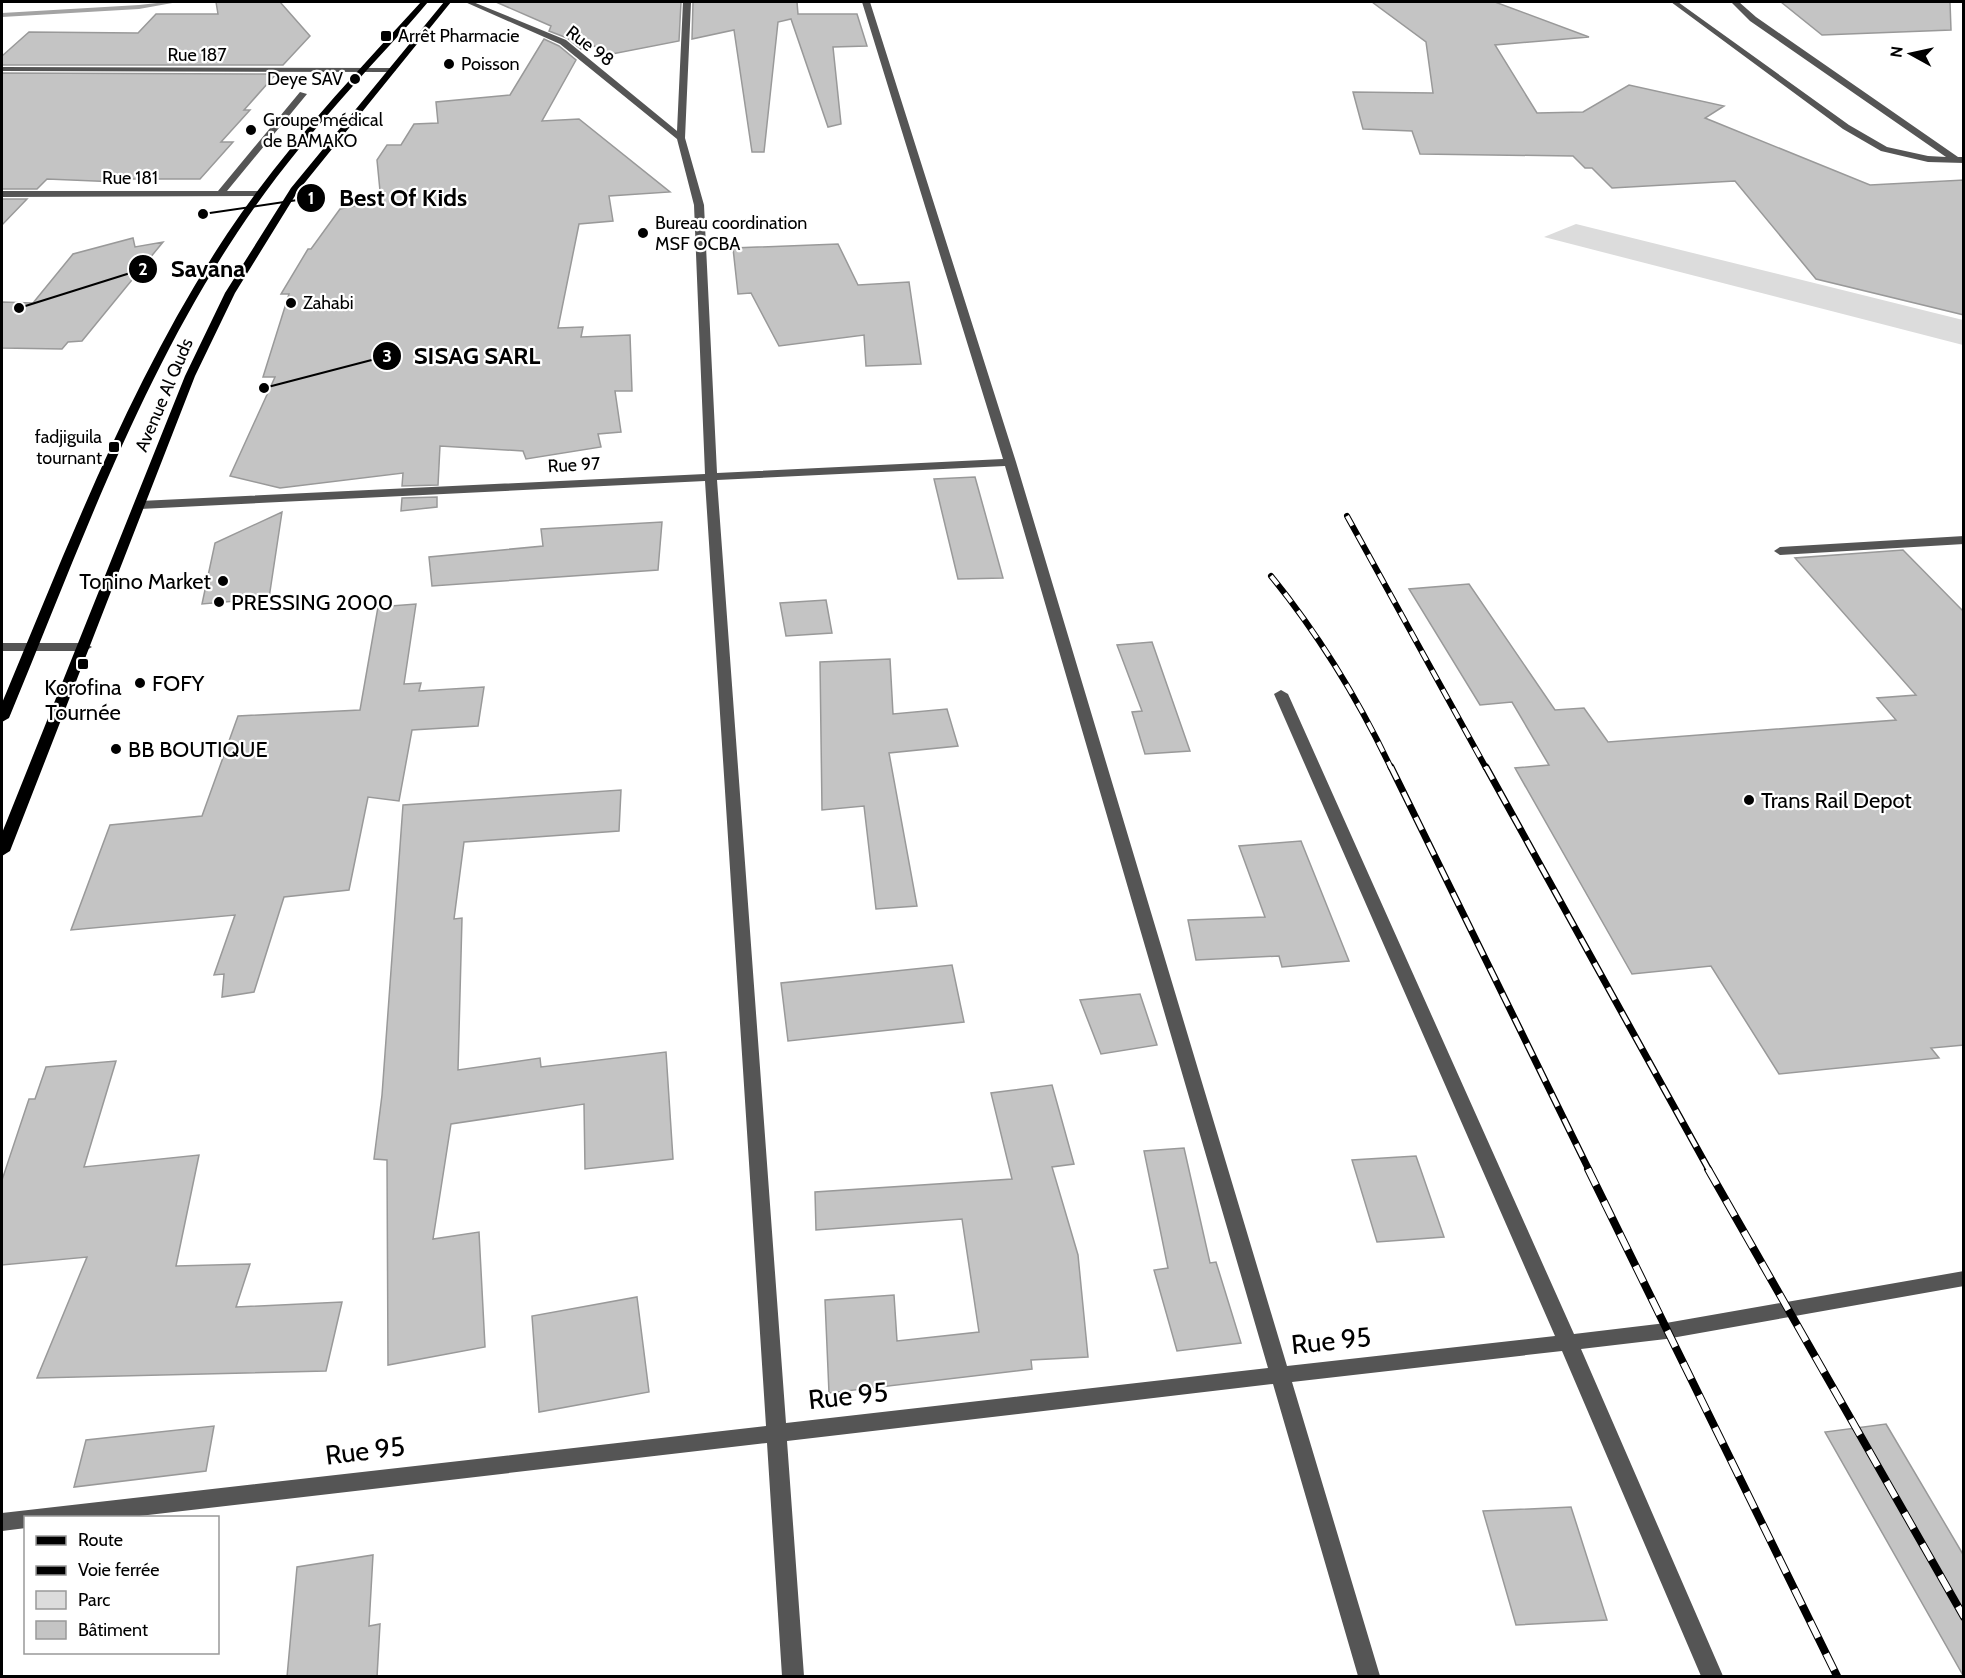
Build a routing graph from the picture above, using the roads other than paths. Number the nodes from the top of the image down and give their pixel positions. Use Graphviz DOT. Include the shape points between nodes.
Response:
graph roads {
  1 [pos="424,2"];
  2 [pos="447,2"];
  3 [pos="468,2"];
  4 [pos="687,2"];
  5 [pos="866,2"];
  6 [pos="1674,2"];
  7 [pos="1735,2"];
  8 [pos="2,69"];
  9 [pos="363,70"];
  10 [pos="392,70"];
  11 [pos="2,79"];
  12 [pos="356,79"];
  13 [pos="384,79"];
  14 [pos="303,94"];
  15 [pos="681,138"];
  16 [pos="1960,160"];
  17 [pos="2,194"];
  18 [pos="220,194"];
  19 [pos="259,194"];
  20 [pos="1010,462"];
  21 [pos="711,477"];
  22 [pos="140,505"];
  23 [pos="1964,540"];
  24 [pos="1780,551"];
  25 [pos="2,647"];
  26 [pos="32,647"];
  27 [pos="85,647"];
  28 [pos="1281,694"];
  29 [pos="2,718"];
  30 [pos="2,851"];
  31 [pos="1964,1278"];
  32 [pos="1568,1342"];
  33 [pos="1280,1375"];
  34 [pos="776,1432"];
  35 [pos="53,1516"];
  36 [pos="24,1519"];
  37 [pos="2,1521"];
  38 [pos="793,1677"];
  39 [pos="1369,1677"];
  40 [pos="1713,1677"];
  1 -- 9 [label="main road, Avenue Al Quds"];
  2 -- 10 [label="main road, Avenue Al Quds"];
  3 -- 15 [label="street, Rue 98" via="563,42"];
  4 -- 15 [label="street"];
  5 -- 20 [label="street"];
  6 -- 16 [label="street" via="1846,127 1884,149 1928,159"];
  7 -- 16 [label="street" via="1753,19"];
  8 -- 9 [label="street, Rue 187"];
  9 -- 10 [label="street, Rue 187"];
  9 -- 12 [label="main road, Avenue Al Quds"];
  10 -- 13 [label="main road, Avenue Al Quds"];
  11 -- 12 [label="street, Rue 187"];
  12 -- 13 [label="street, Rue 187"];
  12 -- 19 [label="main road, Avenue Al Quds"];
  13 -- 22 [label="main road, Avenue Al Quds" via="294,190 230,293 190,376"];
  14 -- 18 [label="street"];
  15 -- 21 [label="street" via="699,205"];
  17 -- 18 [label="street, Rue 181"];
  18 -- 19 [label="street, Rue 181"];
  19 -- 26 [label="main road, Avenue Al Quds" via="194,295 150,378"];
  20 -- 21 [label="street, Rue 97"];
  20 -- 33 [label="street"];
  21 -- 22 [label="street, Rue 97"];
  21 -- 34 [label="street"];
  22 -- 27 [label="main road, Avenue Al Quds"];
  23 -- 24 [label="street"];
  25 -- 26 [label="street"];
  26 -- 27 [label="street"];
  26 -- 29 [label="main road, Avenue Al Quds"];
  27 -- 30 [label="main road, Avenue Al Quds"];
  28 -- 32 [label="street"];
  31 -- 32 [label="street, Rue 95" via="1666,1331"];
  32 -- 33 [label="street, Rue 95"];
  32 -- 40 [label="street"];
  33 -- 34 [label="street, Rue 95"];
  33 -- 39 [label="street"];
  34 -- 35 [label="street, Rue 95"];
  34 -- 38 [label="street"];
  36 -- 37 [label="street"];
}
